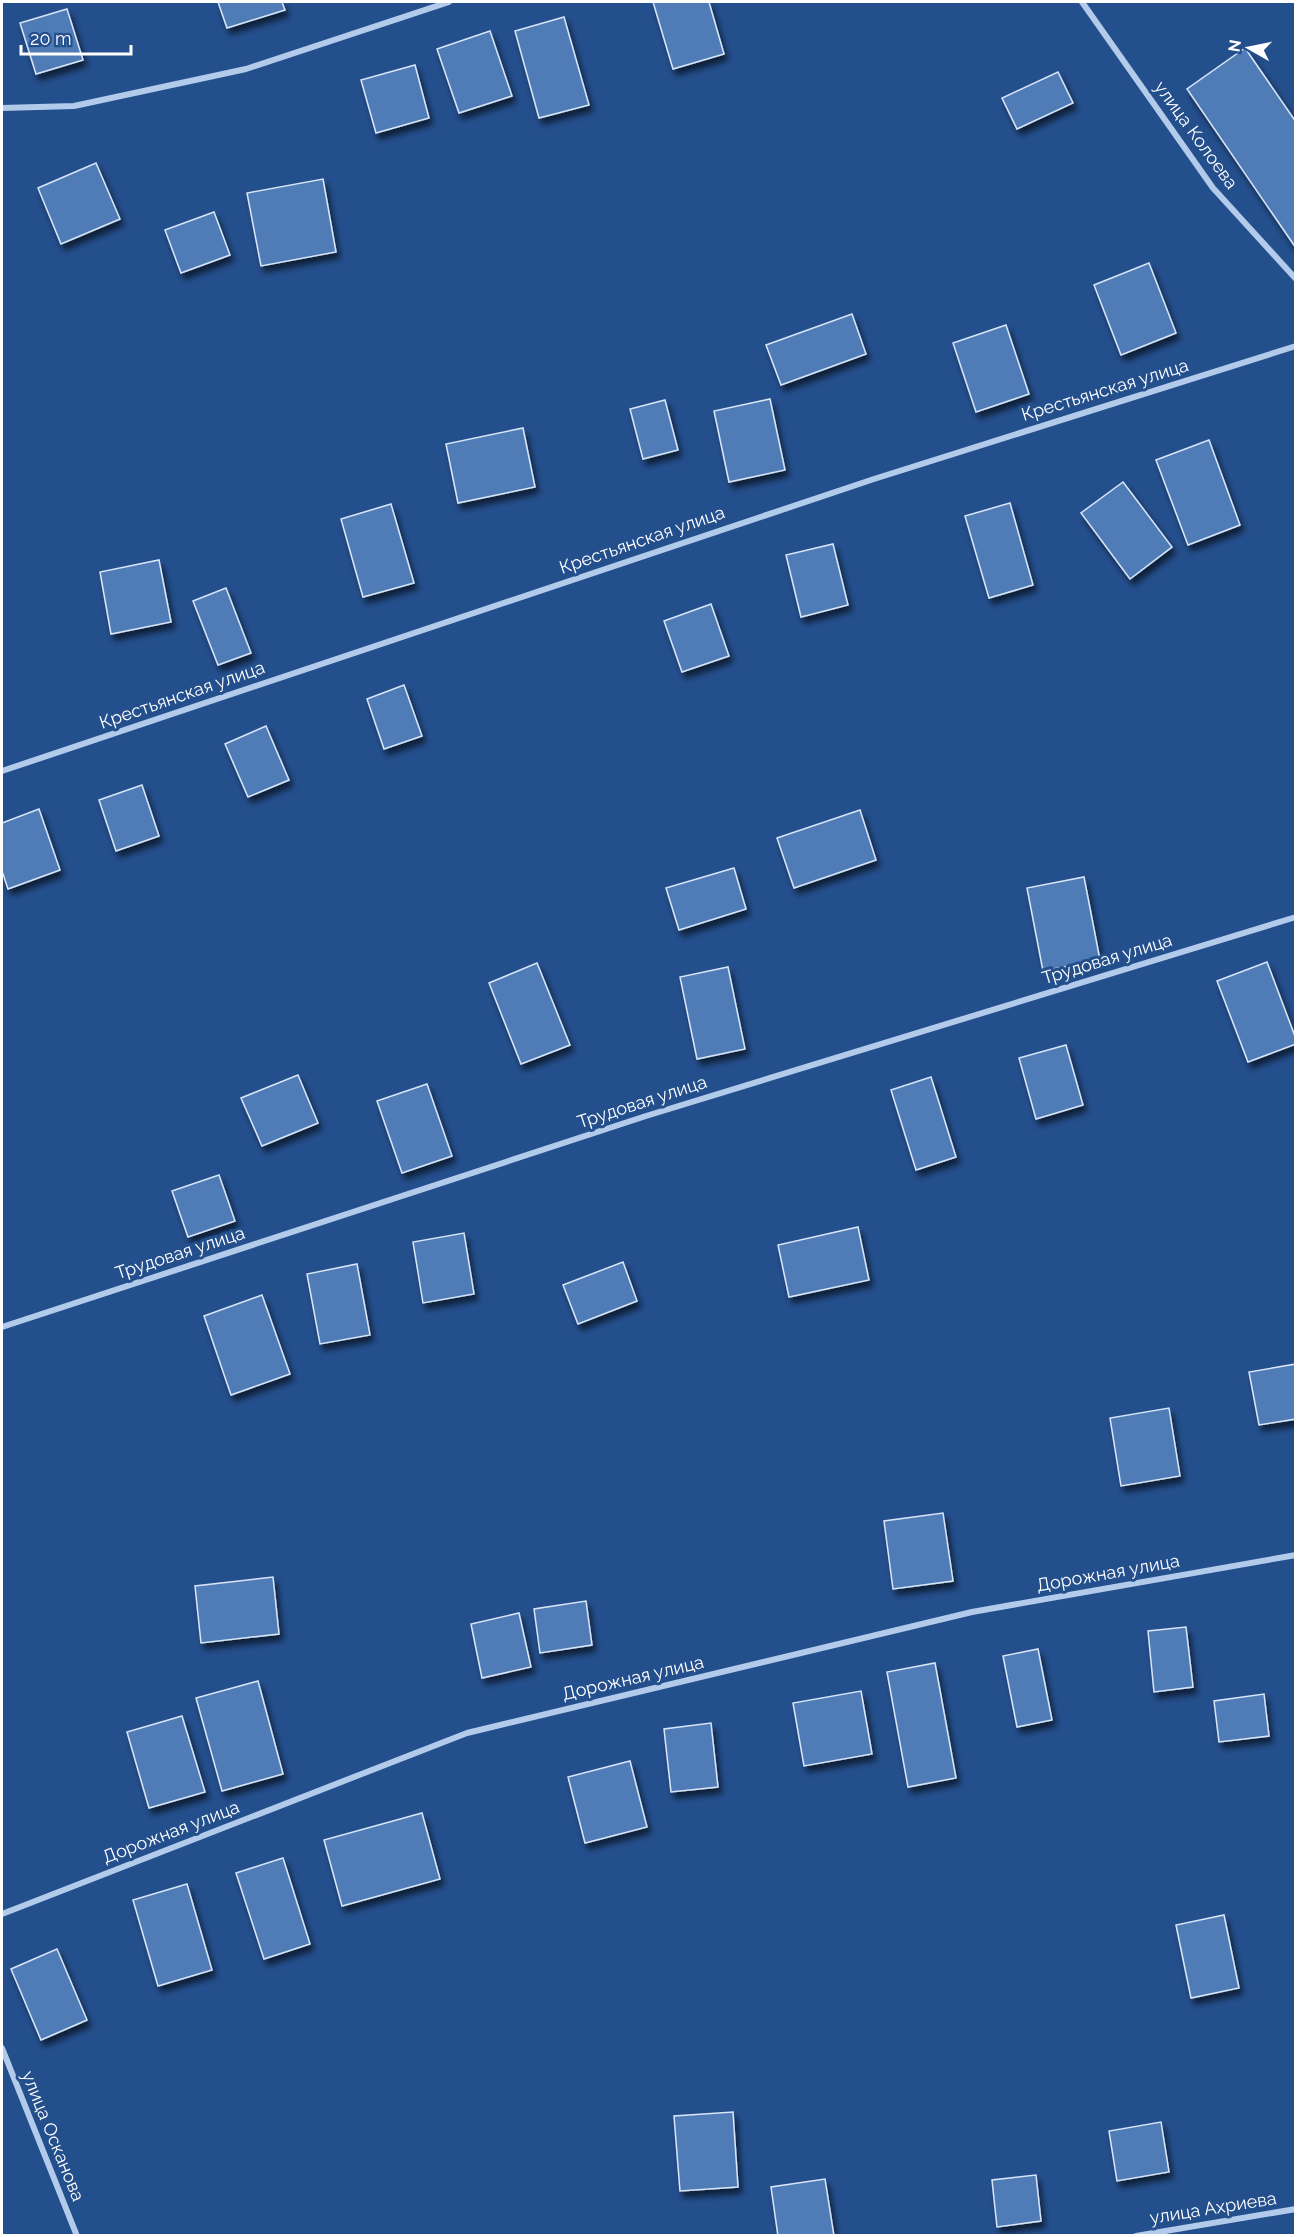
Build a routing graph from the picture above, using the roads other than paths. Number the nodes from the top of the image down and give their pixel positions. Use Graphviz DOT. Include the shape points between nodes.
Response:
graph roads {
  1 [pos="449,2"];
  2 [pos="1082,2"];
  3 [pos="2,108"];
  4 [pos="1296,279"];
  5 [pos="1296,346"];
  6 [pos="2,771"];
  7 [pos="1296,917"];
  8 [pos="2,1327"];
  9 [pos="1296,1555"];
  10 [pos="2,1914"];
  11 [pos="2,2049"];
  12 [pos="1296,2209"];
  13 [pos="78,2235"];
  14 [pos="1136,2235"];
  1 -- 3 [label="street" via="246,69 74,106"];
  2 -- 4 [label="street, улица Колоева" via="1214,188"];
  5 -- 6 [label="street, Крестьянская улица" via="874,479"];
  7 -- 8 [label="street, Трудовая улица" via="646,1116"];
  9 -- 10 [label="street, Дорожная улица" via="972,1612 466,1733"];
  11 -- 13 [label="street, улица Осканова"];
  12 -- 14 [label="street, улица Ахриева"];
}
